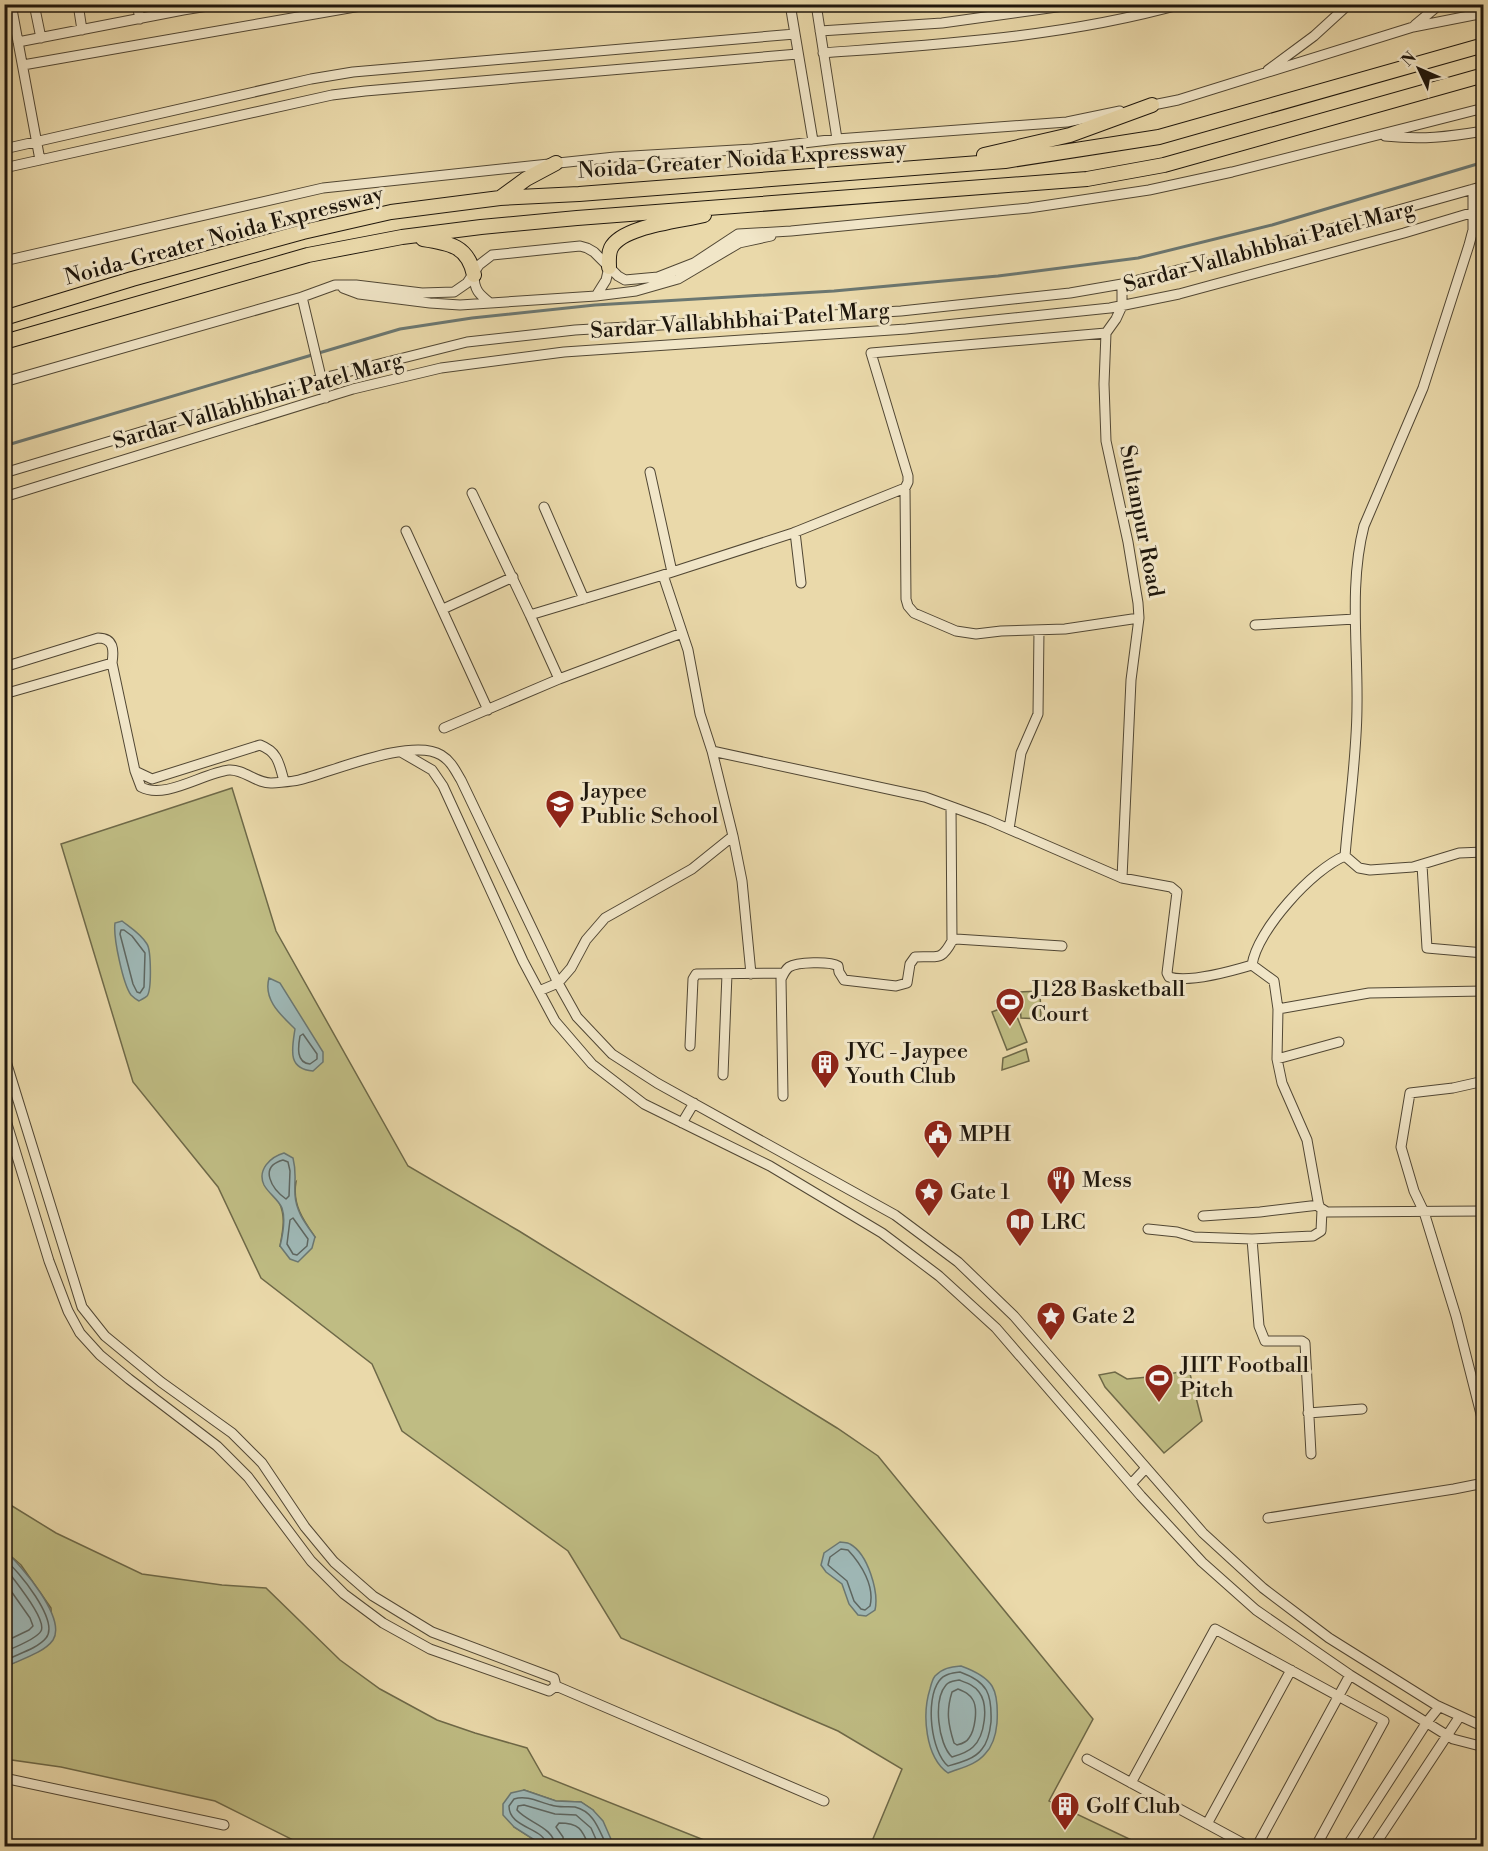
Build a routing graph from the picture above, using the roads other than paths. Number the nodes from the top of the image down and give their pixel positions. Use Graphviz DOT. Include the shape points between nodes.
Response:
graph roads {
  1 [pos="11,4"];
  2 [pos="34,4"];
  3 [pos="78,4"];
  4 [pos="137,4"];
  5 [pos="220,4"];
  6 [pos="372,4"];
  7 [pos="790,4"];
  8 [pos="816,4"];
  9 [pos="1078,4"];
  10 [pos="1182,4"];
  11 [pos="1349,4"];
  12 [pos="1440,4"];
  13 [pos="183,7"];
  14 [pos="1484,13"];
  15 [pos="140,19"];
  16 [pos="1413,27"];
  17 [pos="82,30"];
  18 [pos="820,31"];
  19 [pos="795,34"];
  20 [pos="41,38"];
  21 [pos="18,42"];
  22 [pos="1484,45"];
  23 [pos="823,53"];
  24 [pos="798,54"];
  25 [pos="23,65"];
  26 [pos="1261,74"];
  27 [pos="1484,75"];
  28 [pos="1152,105"];
  29 [pos="1484,108"];
  30 [pos="1484,131"];
  31 [pos="1377,135"];
  32 [pos="837,139"];
  33 [pos="813,141"];
  34 [pos="37,142"];
  35 [pos="4,149"];
  36 [pos="40,160"];
  37 [pos="556,163"];
  38 [pos="942,165"];
  39 [pos="4,168"];
  40 [pos="1484,186"];
  41 [pos="1473,189"];
  42 [pos="500,198"];
  43 [pos="741,206"];
  44 [pos="1479,211"];
  45 [pos="791,231"];
  46 [pos="402,237"];
  47 [pos="4,261"];
  48 [pos="609,267"];
  49 [pos="474,275"];
  50 [pos="1122,284"];
  51 [pos="335,285"];
  52 [pos="596,296"];
  53 [pos="302,297"];
  54 [pos="490,303"];
  55 [pos="1122,306"];
  56 [pos="4,318"];
  57 [pos="1106,333"];
  58 [pos="4,342"];
  59 [pos="322,378"];
  60 [pos="4,382"];
  61 [pos="326,398"];
  62 [pos="650,472"];
  63 [pos="4,473"];
  64 [pos="905,488"];
  65 [pos="472,493"];
  66 [pos="4,497"];
  67 [pos="544,507"];
  68 [pos="406,531"];
  69 [pos="795,532"];
  70 [pos="667,574"];
  71 [pos="513,577"];
  72 [pos="801,583"];
  73 [pos="584,599"];
  74 [pos="443,609"];
  75 [pos="530,615"];
  76 [pos="1139,618"];
  77 [pos="1355,619"];
  78 [pos="1255,625"];
  79 [pos="1039,630"];
  80 [pos="682,633"];
  81 [pos="112,663"];
  82 [pos="4,667"];
  83 [pos="559,678"];
  84 [pos="4,694"];
  85 [pos="488,710"];
  86 [pos="444,728"];
  87 [pos="712,751"];
  88 [pos="401,752"];
  89 [pos="135,771"];
  90 [pos="284,781"];
  91 [pos="951,807"];
  92 [pos="1009,829"];
  93 [pos="733,836"];
  94 [pos="1484,852"];
  95 [pos="1345,856"];
  96 [pos="1422,865"];
  97 [pos="1122,878"];
  98 [pos="952,941"];
  99 [pos="1062,946"];
  100 [pos="1484,953"];
  101 [pos="1252,964"];
  102 [pos="784,973"];
  103 [pos="726,974"];
  104 [pos="751,974"];
  105 [pos="558,983"];
  106 [pos="539,991"];
  107 [pos="1484,991"];
  108 [pos="1278,1009"];
  109 [pos="1339,1042"];
  110 [pos="690,1046"];
  111 [pos="4,1055"];
  112 [pos="1277,1059"];
  113 [pos="723,1075"];
  114 [pos="1484,1081"];
  115 [pos="783,1096"];
  116 [pos="694,1103"];
  117 [pos="4,1113"];
  118 [pos="682,1123"];
  119 [pos="1321,1208"];
  120 [pos="1484,1210"];
  121 [pos="52,1211"];
  122 [pos="1424,1212"];
  123 [pos="35,1215"];
  124 [pos="1203,1216"];
  125 [pos="1148,1229"];
  126 [pos="1252,1239"];
  127 [pos="1362,1409"];
  128 [pos="1308,1413"];
  129 [pos="1484,1426"];
  130 [pos="1311,1454"];
  131 [pos="1146,1468"];
  132 [pos="1484,1482"];
  133 [pos="1131,1484"];
  134 [pos="1268,1518"];
  135 [pos="1291,1670"];
  136 [pos="1350,1675"];
  137 [pos="556,1686"];
  138 [pos="1339,1696"];
  139 [pos="1439,1707"];
  140 [pos="1460,1716"];
  141 [pos="1427,1722"];
  142 [pos="1484,1727"];
  143 [pos="1446,1735"];
  144 [pos="1484,1747"];
  145 [pos="1087,1759"];
  146 [pos="4,1778"];
  147 [pos="1131,1783"];
  148 [pos="824,1801"];
  149 [pos="1207,1824"];
  150 [pos="224,1825"];
  151 [pos="1248,1846"];
  152 [pos="1257,1846"];
  153 [pos="1316,1846"];
  154 [pos="1347,1846"];
  155 [pos="1374,1846"];
  1 -- 21 [label="street"];
  2 -- 20 [label="street"];
  3 -- 17 [label="street"];
  4 -- 15 [label="street"];
  5 -- 13 [label="street"];
  6 -- 25 [label="street"];
  7 -- 19 [label="street"];
  8 -- 18 [label="street"];
  9 -- 18 [label="street" via="942,23"];
  10 -- 23 [label="street" via="1128,19 1026,35"];
  11 -- 26 [label="street" via="1314,36"];
  12 -- 16 [label="street"];
  13 -- 15 [label="street"];
  14 -- 16 [label="street"];
  15 -- 17 [label="street"];
  16 -- 26 [label="street"];
  17 -- 20 [label="street"];
  18 -- 23 [label="street"];
  19 -- 24 [label="street"];
  19 -- 34 [label="street" via="353,72"];
  20 -- 21 [label="street"];
  21 -- 25 [label="street"];
  22 -- 38 [label="highway, Noida-Greater Noida Expressway" via="1160,137 1005,161"];
  23 -- 32 [label="street"];
  24 -- 33 [label="street"];
  24 -- 36 [label="street" via="332,95"];
  25 -- 34 [label="street"];
  26 -- 28 [label="street"];
  27 -- 43 [label="highway, Noida-Greater Noida Expressway" via="1144,170 1087,179"];
  28 -- 32 [label="street" via="1067,122"];
  28 -- 38 [label="highway" via="1070,135"];
  29 -- 31 [label="street"];
  30 -- 31 [label="street" via="1425,139"];
  31 -- 45 [label="street" via="1149,190 1029,208"];
  32 -- 33 [label="street"];
  33 -- 37 [label="street"];
  34 -- 35 [label="street"];
  34 -- 36 [label="street"];
  36 -- 39 [label="street"];
  37 -- 42 [label="highway"];
  37 -- 47 [label="street" via="323,188"];
  38 -- 42 [label="highway, Noida-Greater Noida Expressway"];
  40 -- 41 [label="street, Sardar Vallabhbhai Patel Marg"];
  41 -- 44 [label="street"];
  41 -- 50 [label="street, Sardar Vallabhbhai Patel Marg"];
  42 -- 56 [label="highway, Noida-Greater Noida Expressway" via="391,212 303,232"];
  43 -- 46 [label="highway, Noida-Greater Noida Expressway"];
  43 -- 48 [label="highway" via="640,228 610,249"];
  44 -- 55 [label="street, Sardar Vallabhbhai Patel Marg" via="1179,294"];
  44 -- 77 [label="street" via="1423,388 1364,526 1358,549"];
  45 -- 48 [label="street" via="738,234 694,263 658,277 625,280"];
  45 -- 52 [label="street" via="739,243 678,279 636,291"];
  46 -- 49 [label="highway" via="438,241 463,250"];
  46 -- 58 [label="highway, Noida-Greater Noida Expressway" via="308,255"];
  48 -- 49 [label="street" via="594,252 580,246 492,255 478,265"];
  48 -- 52 [label="street"];
  49 -- 51 [label="street" via="454,292"];
  49 -- 54 [label="street" via="478,293"];
  50 -- 55 [label="street"];
  50 -- 59 [label="street, Sardar Vallabhbhai Patel Marg" via="902,311 575,330 467,342"];
  51 -- 53 [label="street"];
  51 -- 54 [label="street" via="359,294 430,303"];
  52 -- 54 [label="street"];
  53 -- 59 [label="street"];
  53 -- 60 [label="street"];
  55 -- 57 [label="street, Sultanpur Road"];
  55 -- 61 [label="street, Sardar Vallabhbhai Patel Marg" via="906,329 564,352 441,368"];
  57 -- 64 [label="street" via="871,353 908,476"];
  57 -- 76 [label="street, Sultanpur Road" via="1106,441 1136,583"];
  59 -- 61 [label="street"];
  59 -- 63 [label="street, Sardar Vallabhbhai Patel Marg"];
  61 -- 66 [label="street, Sardar Vallabhbhai Patel Marg"];
  62 -- 70 [label="street"];
  64 -- 69 [label="street"];
  64 -- 79 [label="street" via="906,600 911,610 966,633"];
  65 -- 71 [label="street"];
  67 -- 73 [label="street"];
  68 -- 74 [label="street"];
  69 -- 70 [label="street"];
  69 -- 72 [label="street"];
  70 -- 73 [label="street"];
  70 -- 80 [label="street"];
  71 -- 74 [label="street"];
  71 -- 75 [label="street"];
  73 -- 75 [label="street"];
  74 -- 85 [label="street"];
  75 -- 83 [label="street"];
  76 -- 79 [label="street"];
  76 -- 97 [label="street, Sultanpur Road" via="1131,680"];
  77 -- 78 [label="street"];
  77 -- 95 [label="street" via="1357,713"];
  79 -- 92 [label="street" via="1038,714 1021,753"];
  80 -- 83 [label="street"];
  80 -- 87 [label="street"];
  81 -- 82 [label="street" via="111,642 98,638"];
  81 -- 84 [label="street"];
  81 -- 89 [label="street"];
  83 -- 85 [label="street"];
  85 -- 86 [label="street"];
  87 -- 91 [label="street" via="868,783"];
  87 -- 93 [label="street"];
  88 -- 90 [label="street"];
  88 -- 105 [label="street" via="423,749 440,754 453,765"];
  88 -- 106 [label="street" via="432,770 443,786"];
  89 -- 90 [label="street" via="141,787 148,791 229,770 269,784"];
  89 -- 90 [label="street" via="152,779 260,745 272,750"];
  91 -- 92 [label="street"];
  91 -- 98 [label="street"];
  92 -- 97 [label="street"];
  93 -- 104 [label="street" via="742,881"];
  93 -- 105 [label="street" via="692,869 605,918"];
  94 -- 96 [label="street" via="1459,853"];
  95 -- 96 [label="street" via="1365,870"];
  95 -- 101 [label="street" via="1301,889 1274,920 1259,941"];
  96 -- 100 [label="street" via="1427,948"];
  97 -- 101 [label="street" via="1171,886 1177,892 1169,977 1221,974"];
  98 -- 99 [label="street"];
  98 -- 102 [label="street" via="947,953 915,957 910,964 909,980 903,985 850,982 842,977 838,966 830,963 795,965"];
  101 -- 108 [label="street" via="1274,981"];
  102 -- 104 [label="street"];
  102 -- 115 [label="street" via="780,987"];
  103 -- 104 [label="street"];
  103 -- 110 [label="street" via="694,976"];
  103 -- 113 [label="street"];
  105 -- 106 [label="street"];
  105 -- 116 [label="street" via="577,1017 612,1054"];
  106 -- 118 [label="street" via="555,1021 591,1064 644,1104"];
  107 -- 108 [label="street" via="1376,993"];
  108 -- 112 [label="street"];
  109 -- 112 [label="street"];
  111 -- 121 [label="street"];
  112 -- 119 [label="street" via="1282,1083 1307,1140"];
  114 -- 122 [label="street" via="1410,1093 1401,1147"];
  116 -- 118 [label="street"];
  116 -- 131 [label="street" via="895,1215 958,1262 1014,1316"];
  117 -- 123 [label="street"];
  118 -- 133 [label="street" via="770,1166 872,1227 939,1276 996,1328"];
  119 -- 122 [label="street" via="1327,1212"];
  119 -- 124 [label="street"];
  119 -- 126 [label="street" via="1322,1227 1317,1234"];
  120 -- 122 [label="street"];
  121 -- 123 [label="street"];
  121 -- 137 [label="street" via="82,1307 105,1336 232,1433 262,1463 334,1562 373,1596 432,1632 554,1678"];
  122 -- 129 [label="street"];
  123 -- 137 [label="street" via="60,1291 80,1333 129,1379 217,1446 248,1477 311,1561 344,1594 383,1623 430,1648 549,1691"];
  125 -- 126 [label="street" via="1194,1237"];
  126 -- 128 [label="street" via="1262,1338 1305,1343"];
  127 -- 128 [label="street"];
  128 -- 130 [label="street"];
  131 -- 133 [label="street"];
  131 -- 139 [label="street" via="1203,1533 1263,1588 1329,1638"];
  132 -- 134 [label="street"];
  133 -- 136 [label="street" via="1202,1562 1256,1610"];
  135 -- 138 [label="street"];
  135 -- 147 [label="street" via="1215,1629"];
  135 -- 149 [label="street"];
  136 -- 138 [label="street"];
  136 -- 141 [label="street"];
  137 -- 148 [label="street"];
  138 -- 152 [label="street"];
  138 -- 153 [label="street" via="1384,1721"];
  139 -- 140 [label="street"];
  139 -- 141 [label="street"];
  140 -- 142 [label="street"];
  140 -- 143 [label="street"];
  141 -- 143 [label="street"];
  141 -- 154 [label="street"];
  143 -- 144 [label="street"];
  143 -- 155 [label="street"];
  145 -- 147 [label="street"];
  146 -- 150 [label="street"];
  147 -- 149 [label="street"];
  149 -- 151 [label="street"];
}
